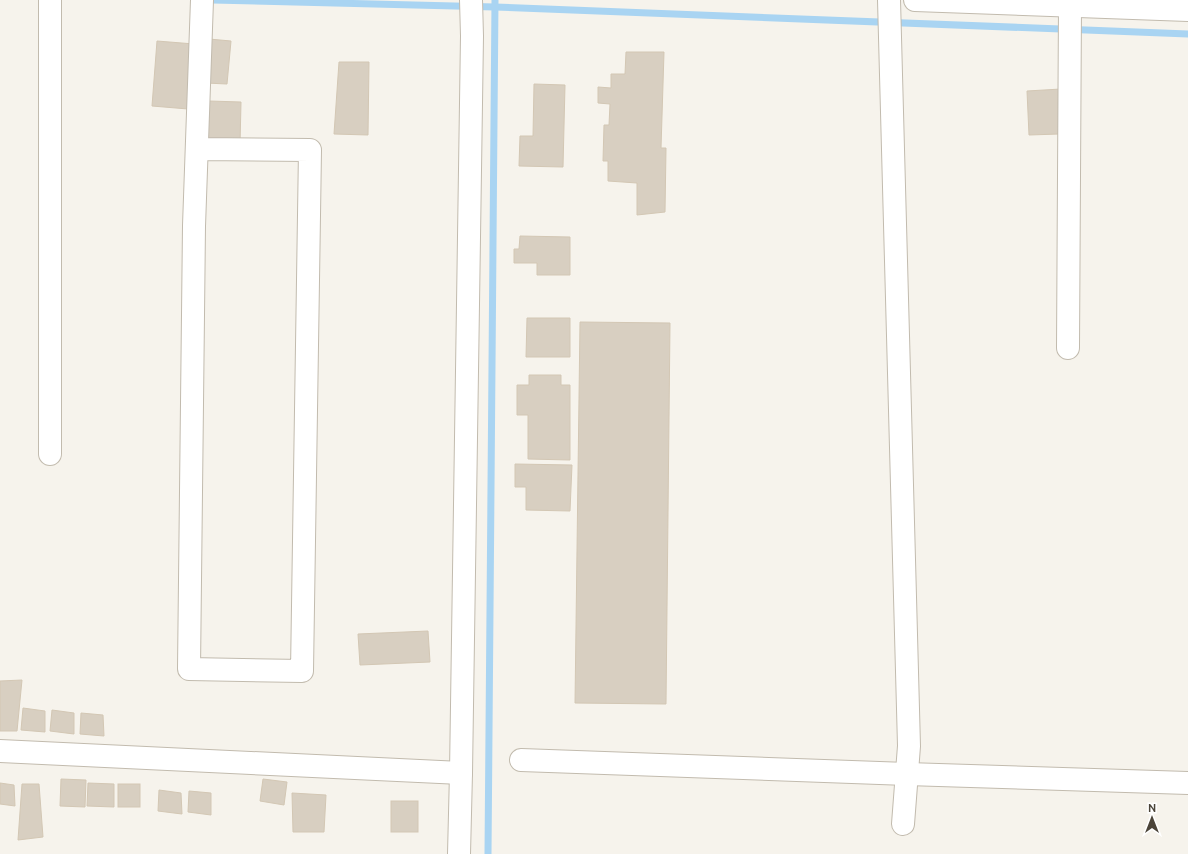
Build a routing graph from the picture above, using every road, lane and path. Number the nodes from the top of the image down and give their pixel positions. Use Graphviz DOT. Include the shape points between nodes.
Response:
graph roads {
  1 [pos="50,0"];
  2 [pos="202,0"];
  3 [pos="915,0"];
  4 [pos="471,2"];
  5 [pos="1010,2"];
  6 [pos="889,3"];
  7 [pos="1124,4"];
  8 [pos="1188,10"];
  9 [pos="1070,15"];
  10 [pos="197,150"];
  11 [pos="1068,348"];
  12 [pos="50,454"];
  13 [pos="0,751"];
  14 [pos="521,760"];
  15 [pos="462,773"];
  16 [pos="907,774"];
  17 [pos="1188,783"];
  18 [pos="903,824"];
  19 [pos="459,854"];
  1 -- 12 [label="street"];
  2 -- 10 [label="street"];
  3 -- 5 [label="street"];
  4 -- 15 [label="street"];
  5 -- 9 [label="street"];
  6 -- 16 [label="street" via="909,746"];
  7 -- 8 [label="street"];
  7 -- 9 [label="street"];
  9 -- 11 [label="street"];
  10 -- 10 [label="street" via="190,669 302,671 310,150"];
  13 -- 15 [label="street"];
  14 -- 16 [label="street"];
  15 -- 19 [label="street"];
  16 -- 17 [label="street"];
  16 -- 18 [label="street"];
}
